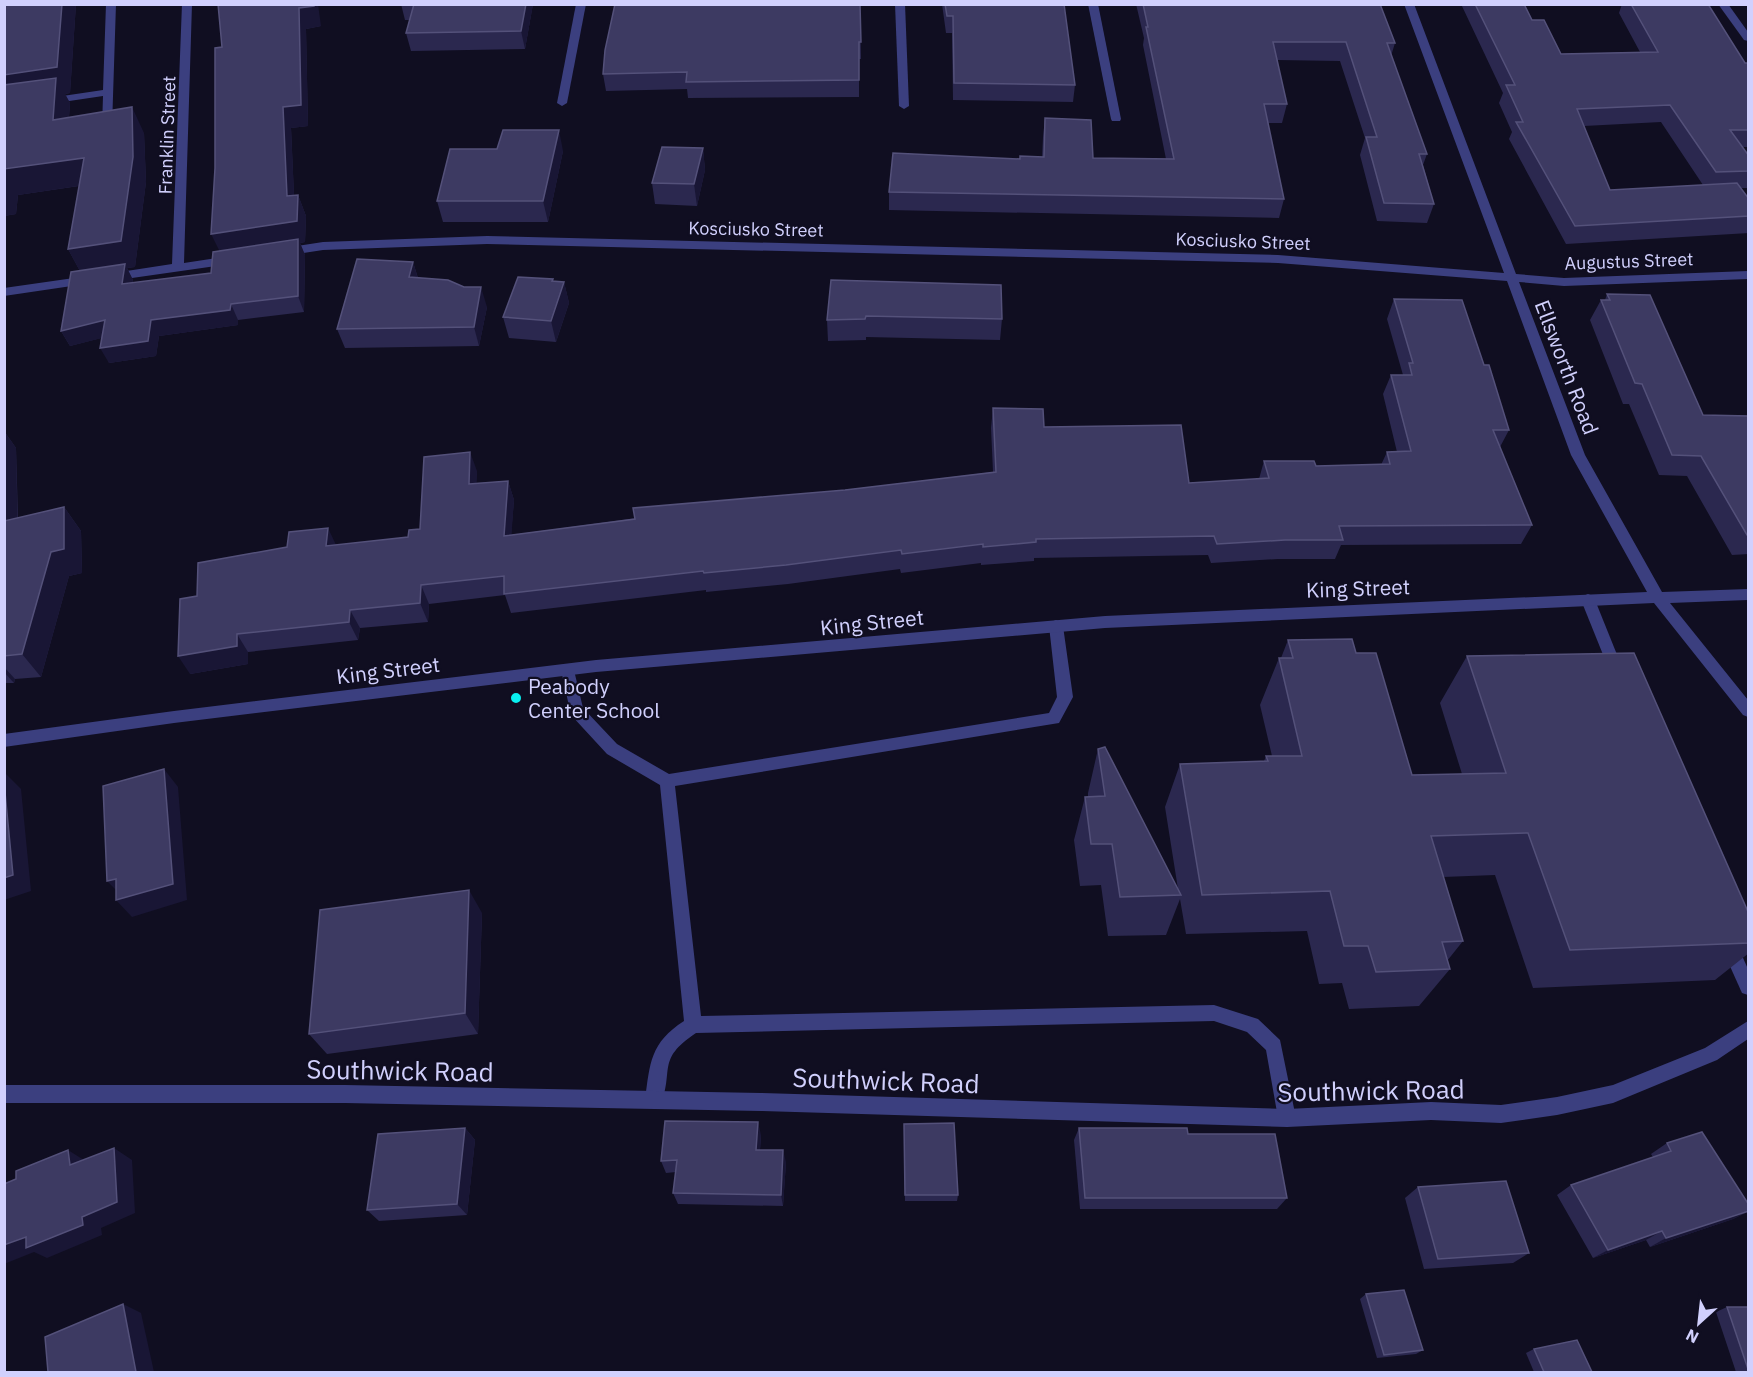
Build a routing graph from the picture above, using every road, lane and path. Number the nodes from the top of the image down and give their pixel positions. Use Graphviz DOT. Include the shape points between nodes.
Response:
graph roads {
  1 [pos="111,4"];
  2 [pos="187,4"];
  3 [pos="581,4"];
  4 [pos="900,4"];
  5 [pos="1093,4"];
  6 [pos="1409,4"];
  7 [pos="1723,4"];
  8 [pos="1736,21"];
  9 [pos="1749,23"];
  10 [pos="1749,38"];
  11 [pos="109,92"];
  12 [pos="39,103"];
  13 [pos="562,103"];
  14 [pos="904,106"];
  15 [pos="1116,119"];
  16 [pos="107,127"];
  17 [pos="277,253"];
  18 [pos="242,258"];
  19 [pos="178,267"];
  20 [pos="1749,275"];
  21 [pos="1510,276"];
  22 [pos="4,292"];
  23 [pos="1749,594"];
  24 [pos="1658,598"];
  25 [pos="1588,600"];
  26 [pos="1056,626"];
  27 [pos="568,670"];
  28 [pos="1623,687"];
  29 [pos="1749,711"];
  30 [pos="4,741"];
  31 [pos="668,781"];
  32 [pos="1720,924"];
  33 [pos="1749,987"];
  34 [pos="693,1025"];
  35 [pos="1749,1029"];
  36 [pos="4,1094"];
  37 [pos="654,1100"];
  38 [pos="1287,1118"];
  1 -- 11 [label="street"];
  2 -- 19 [label="street, Franklin Street"];
  3 -- 13 [label="street"];
  4 -- 14 [label="street"];
  5 -- 15 [label="street"];
  6 -- 21 [label="street, Ellsworth Road"];
  7 -- 8 [label="street"];
  8 -- 9 [label="street"];
  8 -- 10 [label="street"];
  11 -- 12 [label="street"];
  11 -- 16 [label="street"];
  17 -- 21 [label="street, Kosciusko Street" via="323,246 487,240 1278,259"];
  18 -- 19 [label="street"];
  19 -- 22 [label="street"];
  20 -- 21 [label="street, Augustus Street" via="1564,282"];
  21 -- 24 [label="street, Ellsworth Road" via="1578,455"];
  23 -- 24 [label="street, King Street"];
  24 -- 25 [label="street, King Street"];
  24 -- 29 [label="street, Ellsworth Road"];
  25 -- 26 [label="street, King Street"];
  25 -- 28 [label="street"];
  26 -- 27 [label="street, King Street"];
  26 -- 31 [label="street" via="1065,697 1053,719"];
  27 -- 30 [label="street, King Street"];
  27 -- 31 [label="street" via="576,711 612,749"];
  31 -- 34 [label="street"];
  32 -- 33 [label="street"];
  34 -- 37 [label="street" via="672,1038 661,1053"];
  34 -- 38 [label="street" via="1214,1013 1252,1025 1274,1046"];
  35 -- 38 [label="street, Southwick Road" via="1711,1054 1634,1086 1557,1106 1501,1114 1431,1111"];
  36 -- 37 [label="street, Southwick Road" via="345,1094"];
  37 -- 38 [label="street, Southwick Road"];
}
